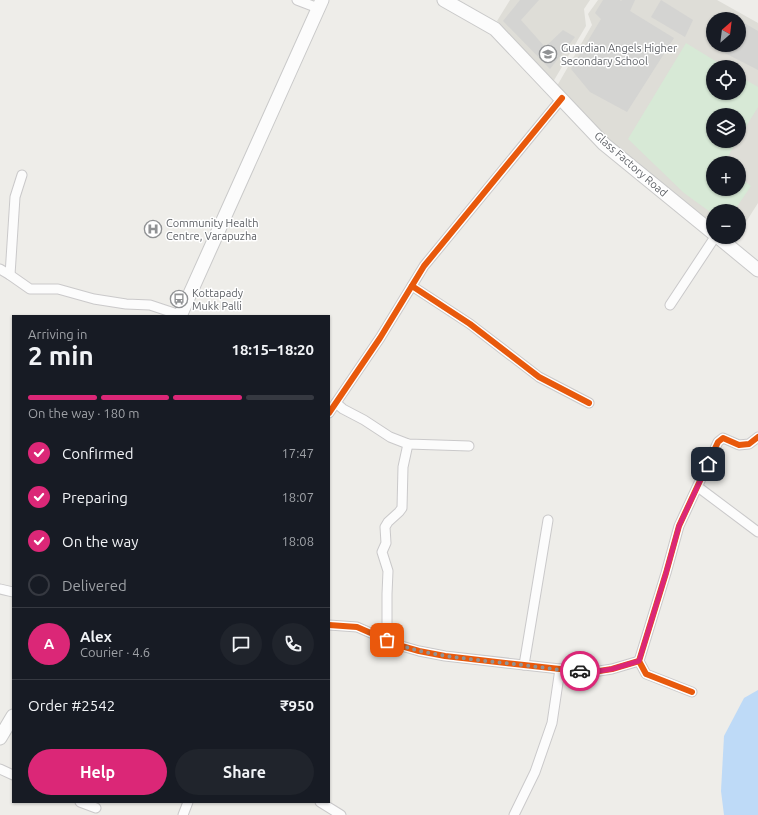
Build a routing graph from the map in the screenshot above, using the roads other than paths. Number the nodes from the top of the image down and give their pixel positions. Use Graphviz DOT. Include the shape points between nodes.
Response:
graph roads {
  1 [pos="297,0"];
  2 [pos="444,0"];
  3 [pos="320,4"];
  4 [pos="562,98"];
  5 [pos="22,174"];
  6 [pos="706,227"];
  7 [pos="710,244"];
  8 [pos="726,244"];
  9 [pos="0,269"];
  10 [pos="758,270"];
  11 [pos="10,275"];
  12 [pos="412,286"];
  13 [pos="670,305"];
  14 [pos="177,315"];
  15 [pos="180,315"];
  16 [pos="336,403"];
  17 [pos="589,403"];
  18 [pos="330,412"];
  19 [pos="758,437"];
  20 [pos="408,444"];
  21 [pos="469,446"];
  22 [pos="698,487"];
  23 [pos="548,520"];
  24 [pos="758,532"];
  25 [pos="0,589"];
  26 [pos="12,592"];
  27 [pos="330,625"];
  28 [pos="387,640"];
  29 [pos="639,661"];
  30 [pos="524,665"];
  31 [pos="560,670"];
  32 [pos="692,692"];
  33 [pos="12,718"];
  34 [pos="0,738"];
  35 [pos="0,769"];
  36 [pos="12,774"];
  37 [pos="83,803"];
  38 [pos="188,803"];
  39 [pos="322,803"];
  40 [pos="96,808"];
  41 [pos="183,815"];
  42 [pos="340,815"];
  43 [pos="514,815"];
  1 -- 3 [label="street"];
  2 -- 4 [label="main road, Glass Factory Road" via="495,29"];
  3 -- 15 [label="main road"];
  4 -- 6 [label="main road, Glass Factory Road" via="604,144"];
  4 -- 12 [label="street" via="424,266"];
  5 -- 11 [label="street" via="15,197"];
  7 -- 13 [label="street"];
  8 -- 10 [label="main road"];
  9 -- 11 [label="street"];
  11 -- 14 [label="street" via="30,290 58,289 94,299 150,305"];
  12 -- 16 [label="street"];
  12 -- 17 [label="street" via="470,324 539,377"];
  16 -- 18 [label="street"];
  16 -- 20 [label="street" via="390,437"];
  19 -- 22 [label="street" via="749,444 739,445 723,438 718,442"];
  20 -- 21 [label="street"];
  20 -- 28 [label="street" via="403,467 402,508 385,527 386,543 382,552 388,571"];
  22 -- 24 [label="street"];
  22 -- 29 [label="street" via="679,526"];
  23 -- 30 [label="street"];
  25 -- 26 [label="street"];
  27 -- 28 [label="street" via="357,626"];
  28 -- 30 [label="street" via="445,656"];
  29 -- 31 [label="street" via="593,672"];
  29 -- 32 [label="street" via="646,674"];
  30 -- 31 [label="street"];
  31 -- 43 [label="street" via="552,723 535,772"];
  33 -- 34 [label="main road"];
  35 -- 36 [label="street"];
  37 -- 40 [label="street"];
  38 -- 41 [label="street"];
  39 -- 42 [label="street"];
}
